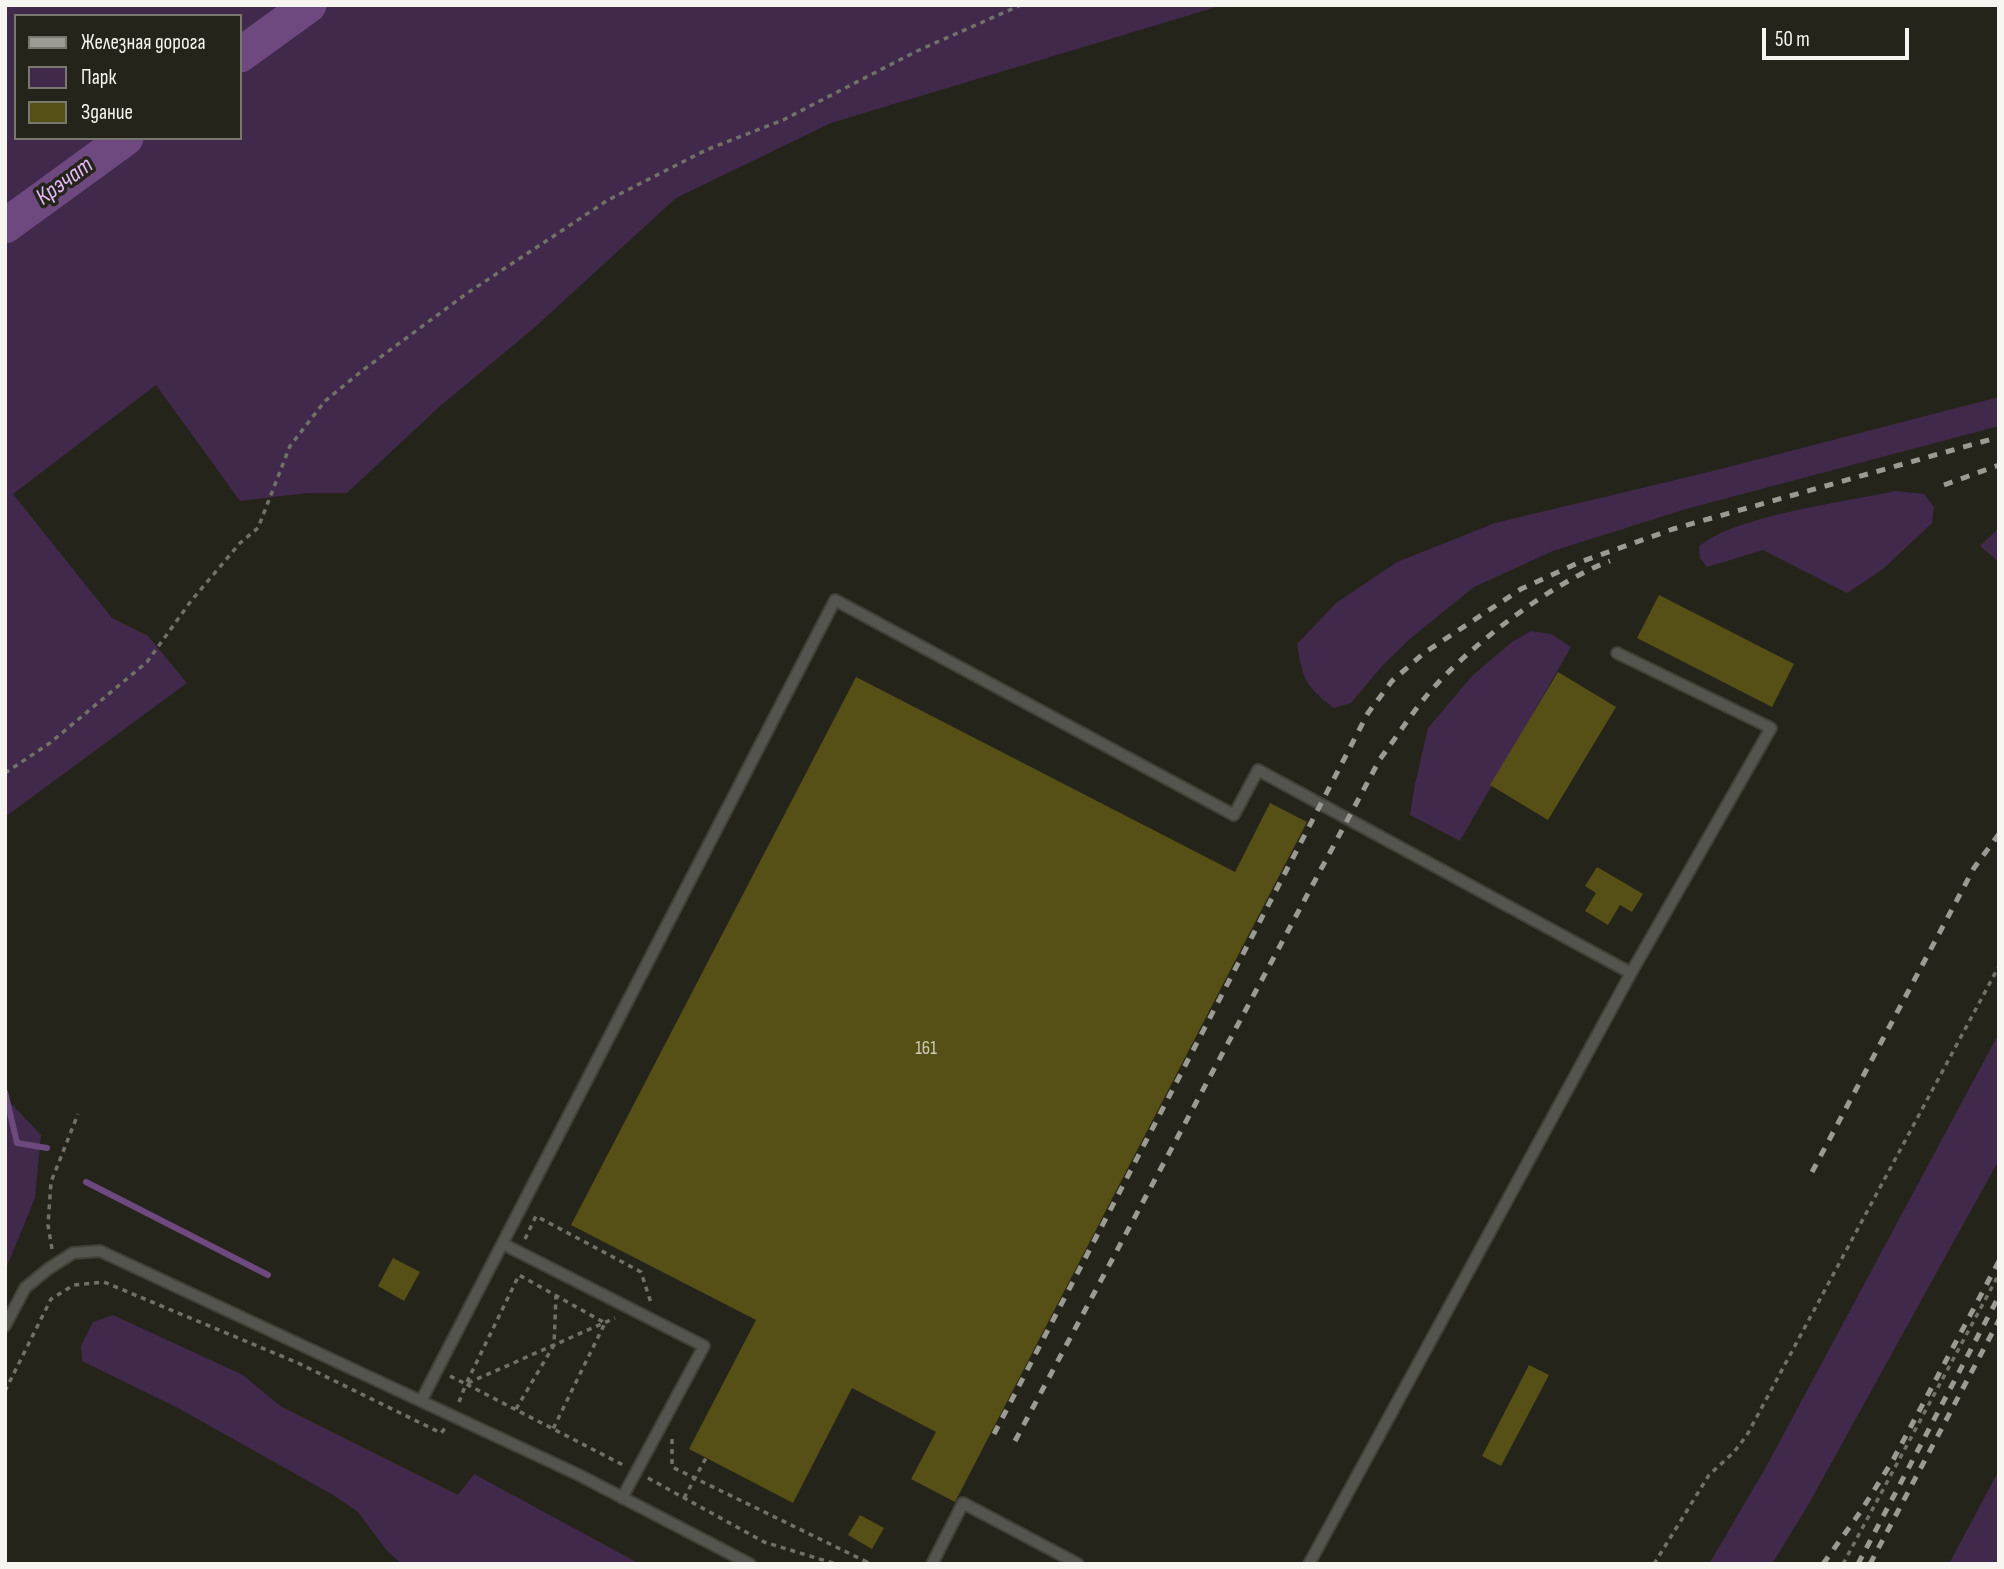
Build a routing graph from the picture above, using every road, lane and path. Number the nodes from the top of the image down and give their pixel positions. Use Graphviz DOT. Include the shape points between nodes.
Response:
graph roads {
  1 [pos="1021,5"];
  2 [pos="1617,653"];
  3 [pos="5,773"];
  4 [pos="1999,966"];
  5 [pos="1631,973"];
  6 [pos="78,1114"];
  7 [pos="503,1244"];
  8 [pos="519,1252"];
  9 [pos="54,1264"];
  10 [pos="1999,1274"];
  11 [pos="519,1275"];
  12 [pos="556,1296"];
  13 [pos="634,1310"];
  14 [pos="657,1322"];
  15 [pos="605,1323"];
  16 [pos="5,1326"];
  17 [pos="554,1345"];
  18 [pos="438,1370"];
  19 [pos="466,1384"];
  20 [pos="421,1401"];
  21 [pos="672,1405"];
  22 [pos="516,1409"];
  23 [pos="553,1429"];
  24 [pos="706,1458"];
  25 [pos="695,1478"];
  26 [pos="622,1498"];
  27 [pos="684,1498"];
  28 [pos="750,1564"];
  29 [pos="866,1564"];
  30 [pos="932,1564"];
  31 [pos="1078,1564"];
  32 [pos="1308,1564"];
  33 [pos="1654,1564"];
  34 [pos="1843,1564"];
  1 -- 3 [label="path" via="608,200 466,294 363,370 325,401 290,446 258,528 191,601 147,662 50,743"];
  2 -- 5 [label="lane" via="1770,729"];
  4 -- 33 [label="path" via="1747,1435 1709,1475"];
  5 -- 7 [label="lane" via="1258,770 1234,815 835,600"];
  5 -- 32 [label="lane"];
  6 -- 9 [label="path" via="51,1182 48,1225"];
  7 -- 8 [label="lane"];
  7 -- 18 [label="lane"];
  8 -- 11 [label="path"];
  8 -- 13 [label="lane"];
  8 -- 14 [label="path" via="536,1216 642,1272"];
  9 -- 16 [label="lane" via="25,1288"];
  9 -- 20 [label="lane" via="73,1253 100,1251"];
  10 -- 34 [label="path"];
  11 -- 12 [label="path"];
  11 -- 19 [label="path"];
  12 -- 15 [label="path"];
  12 -- 17 [label="path"];
  13 -- 14 [label="lane"];
  13 -- 15 [label="path"];
  14 -- 21 [label="lane" via="704,1346"];
  15 -- 17 [label="path"];
  15 -- 23 [label="path"];
  17 -- 19 [label="path"];
  17 -- 22 [label="path"];
  18 -- 19 [label="path"];
  18 -- 20 [label="lane"];
  20 -- 26 [label="lane"];
  21 -- 25 [label="path" via="672,1467"];
  21 -- 26 [label="lane"];
  24 -- 25 [label="path"];
  25 -- 27 [label="path"];
  25 -- 29 [label="path"];
  26 -- 28 [label="lane"];
  30 -- 31 [label="lane" via="963,1503"];
}
